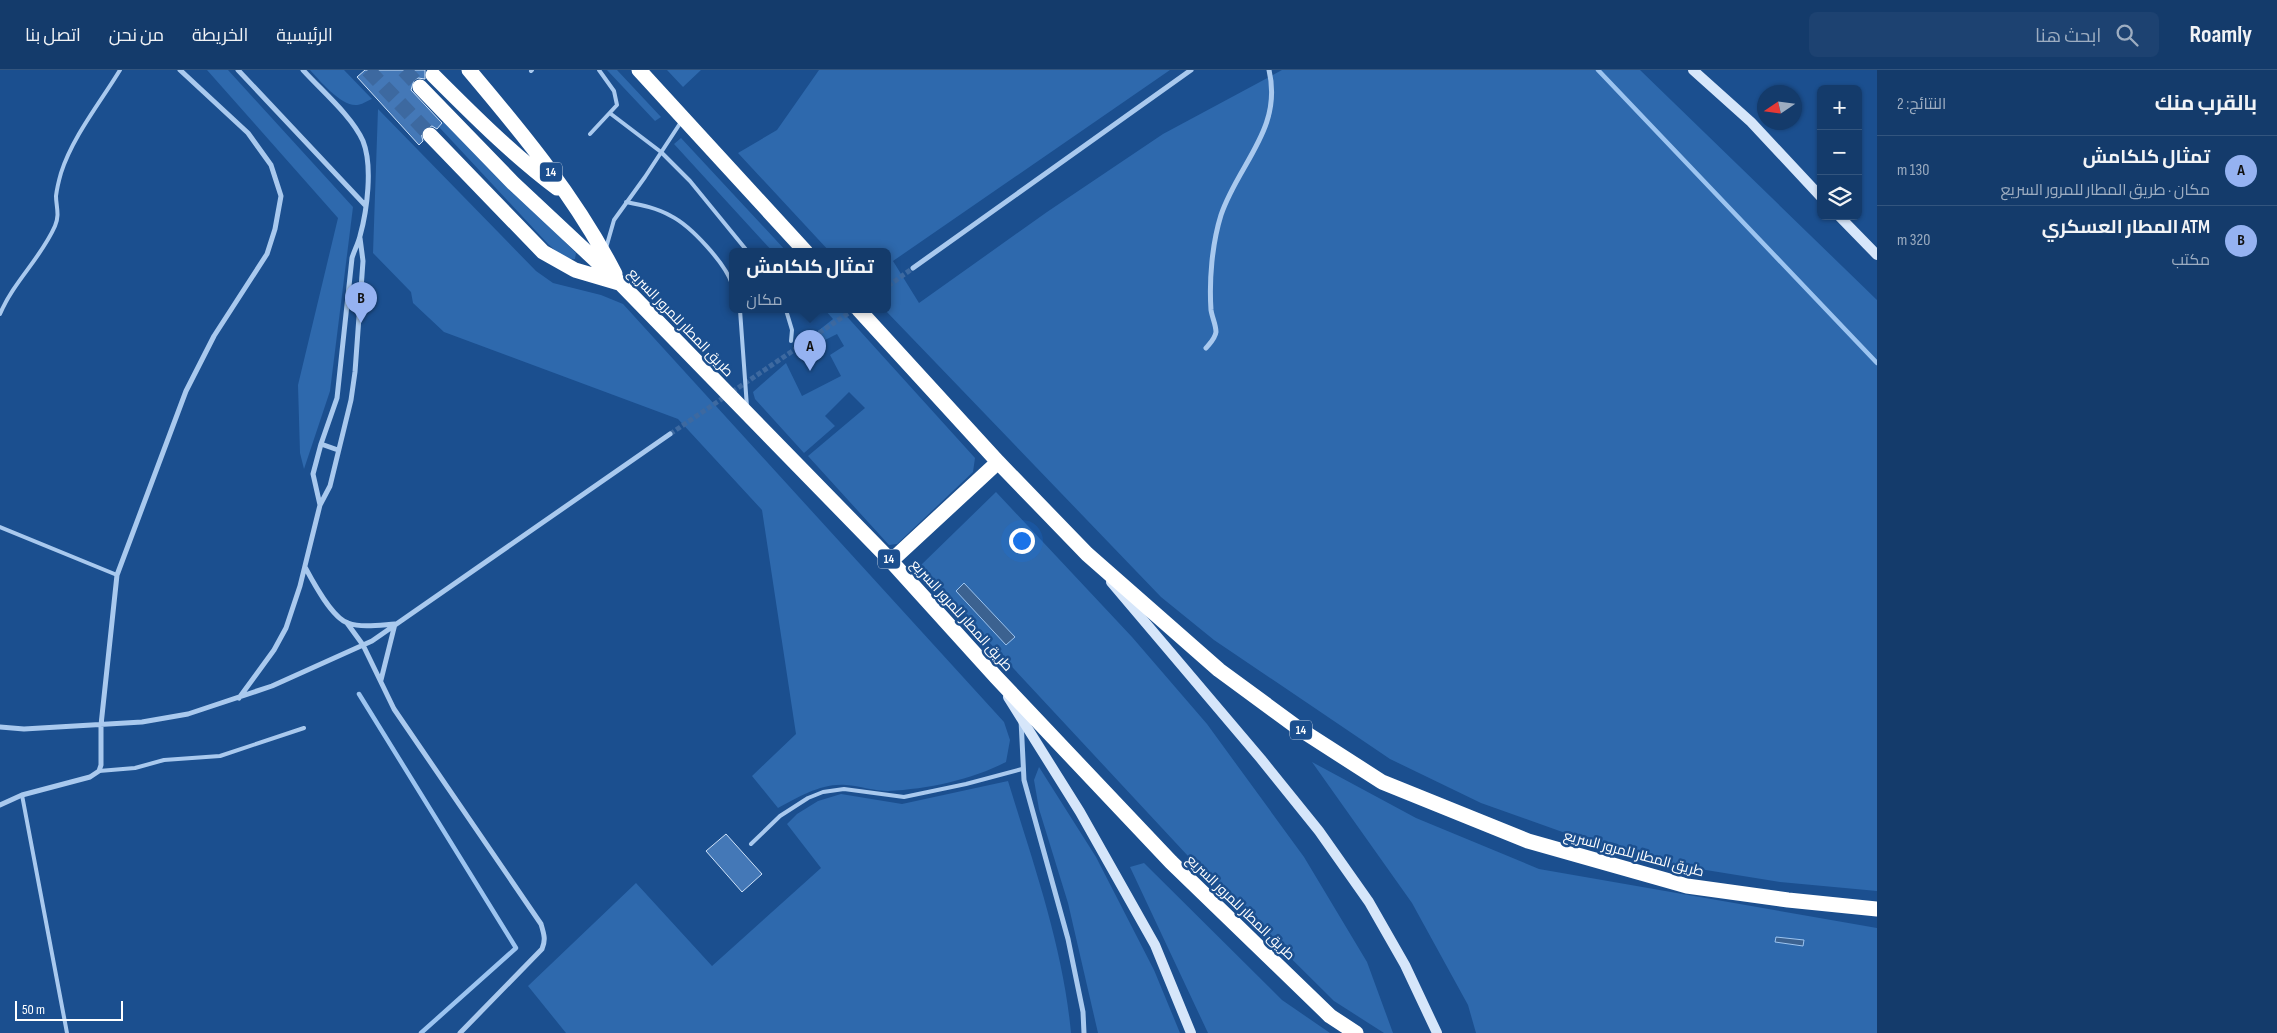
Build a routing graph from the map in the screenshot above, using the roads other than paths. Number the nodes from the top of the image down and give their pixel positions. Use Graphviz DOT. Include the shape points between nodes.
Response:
graph roads {
  1 [pos="120,70"];
  2 [pos="180,70"];
  3 [pos="238,70"];
  4 [pos="302,70"];
  5 [pos="469,70"];
  6 [pos="598,70"];
  7 [pos="639,70"];
  8 [pos="1191,70"];
  9 [pos="1268,70"];
  10 [pos="1693,70"];
  11 [pos="433,75"];
  12 [pos="420,87"];
  13 [pos="611,114"];
  14 [pos="683,118"];
  15 [pos="590,134"];
  16 [pos="430,135"];
  17 [pos="661,152"];
  18 [pos="1817,193"];
  19 [pos="570,198"];
  20 [pos="626,202"];
  21 [pos="366,205"];
  22 [pos="1843,220"];
  23 [pos="360,238"];
  24 [pos="745,248"];
  25 [pos="802,248"];
  26 [pos="604,253"];
  27 [pos="1877,256"];
  28 [pos="913,268"];
  29 [pos="729,275"];
  30 [pos="620,284"];
  31 [pos="741,313"];
  32 [pos="787,313"];
  33 [pos="862,313"];
  34 [pos="0,314"];
  35 [pos="790,341"];
  36 [pos="1206,348"];
  37 [pos="747,414"];
  38 [pos="670,434"];
  39 [pos="321,444"];
  40 [pos="338,450"];
  41 [pos="998,462"];
  42 [pos="320,505"];
  43 [pos="0,527"];
  44 [pos="1087,554"];
  45 [pos="891,561"];
  46 [pos="304,567"];
  47 [pos="117,575"];
  48 [pos="347,623"];
  49 [pos="395,624"];
  50 [pos="363,645"];
  51 [pos="996,677"];
  52 [pos="381,681"];
  53 [pos="238,698"];
  54 [pos="1020,717"];
  55 [pos="101,725"];
  56 [pos="0,727"];
  57 [pos="304,728"];
  58 [pos="1022,769"];
  59 [pos="99,771"];
  60 [pos="22,795"];
  61 [pos="0,805"];
  62 [pos="751,844"];
  63 [pos="1877,909"];
  64 [pos="66,1033"];
  65 [pos="460,1033"];
  66 [pos="1084,1033"];
  67 [pos="1191,1033"];
  68 [pos="1356,1033"];
  69 [pos="1437,1033"];
  1 -- 34 [label="lane" via="67,155 56,196 56,223 46,244 18,281"];
  2 -- 47 [label="street" via="248,133 271,165 281,196 267,254 214,336 186,391"];
  3 -- 21 [label="street"];
  4 -- 21 [label="street" via="353,125 362,140 368,160"];
  5 -- 19 [label="highway, 14"];
  6 -- 13 [label="lane" via="614,91 618,105"];
  7 -- 14 [label="highway"];
  8 -- 28 [label="street"];
  9 -- 36 [label="street" via="1273,98 1268,122 1222,215 1210,274 1211,312 1216,331"];
  10 -- 18 [label="street" via="1751,122"];
  11 -- 19 [label="highway" via="516,157"];
  12 -- 30 [label="highway, طريق المطار للمرور السريع / 14" via="513,183"];
  13 -- 15 [label="lane"];
  13 -- 17 [label="lane"];
  14 -- 17 [label="lane"];
  14 -- 25 [label="highway"];
  16 -- 30 [label="highway" via="542,252 575,270"];
  17 -- 20 [label="lane"];
  17 -- 24 [label="lane" via="690,180"];
  19 -- 26 [label="highway, 14"];
  20 -- 26 [label="lane" via="614,220"];
  20 -- 29 [label="lane" via="672,216 717,258"];
  21 -- 23 [label="street"];
  22 -- 27 [label="street"];
  23 -- 39 [label="street" via="352,258 337,398"];
  23 -- 40 [label="street" via="363,261 355,372"];
  26 -- 30 [label="highway, 14"];
  30 -- 37 [label="highway, طريق المطار للمرور السريع / 14"];
  31 -- 37 [label="lane"];
  32 -- 35 [label="lane" via="792,330"];
  33 -- 41 [label="highway, طريق المطار للمرور السريع / 14"];
  37 -- 45 [label="highway, طريق المطار للمرور السريع / 14"];
  38 -- 49 [label="street"];
  39 -- 40 [label="street"];
  39 -- 42 [label="street" via="313,474"];
  40 -- 42 [label="street" via="330,486"];
  41 -- 44 [label="highway, طريق المطار للمرور السريع / 14"];
  41 -- 45 [label="highway"];
  42 -- 46 [label="street"];
  43 -- 47 [label="lane"];
  44 -- 63 [label="highway, طريق المطار للمرور السريع / 14" via="1218,670 1298,728 1382,782 1528,842 1687,886"];
  44 -- 69 [label="street" via="1319,831 1369,902 1405,965"];
  45 -- 51 [label="highway, طريق المطار للمرور السريع / 14"];
  46 -- 48 [label="street" via="331,608"];
  46 -- 53 [label="street" via="286,628 274,650"];
  47 -- 55 [label="street"];
  48 -- 49 [label="street"];
  48 -- 50 [label="street"];
  49 -- 50 [label="street"];
  49 -- 52 [label="street"];
  50 -- 52 [label="street"];
  50 -- 53 [label="street"];
  51 -- 54 [label="street"];
  51 -- 68 [label="highway, طريق المطار للمرور السريع / 14" via="1171,862 1330,1016"];
  52 -- 65 [label="street" via="394,709 541,924 544,934 542,949"];
  53 -- 55 [label="street" via="188,714"];
  54 -- 58 [label="street"];
  54 -- 67 [label="street" via="1080,812 1155,945"];
  55 -- 56 [label="street"];
  55 -- 59 [label="street" via="102,765"];
  57 -- 59 [label="lane" via="220,756 164,760 135,768"];
  58 -- 62 [label="lane" via="904,797 844,789 823,792 780,816"];
  58 -- 66 [label="street" via="1068,939 1083,1012"];
  59 -- 60 [label="street" via="90,778"];
  60 -- 61 [label="street"];
  60 -- 64 [label="lane"];
}
